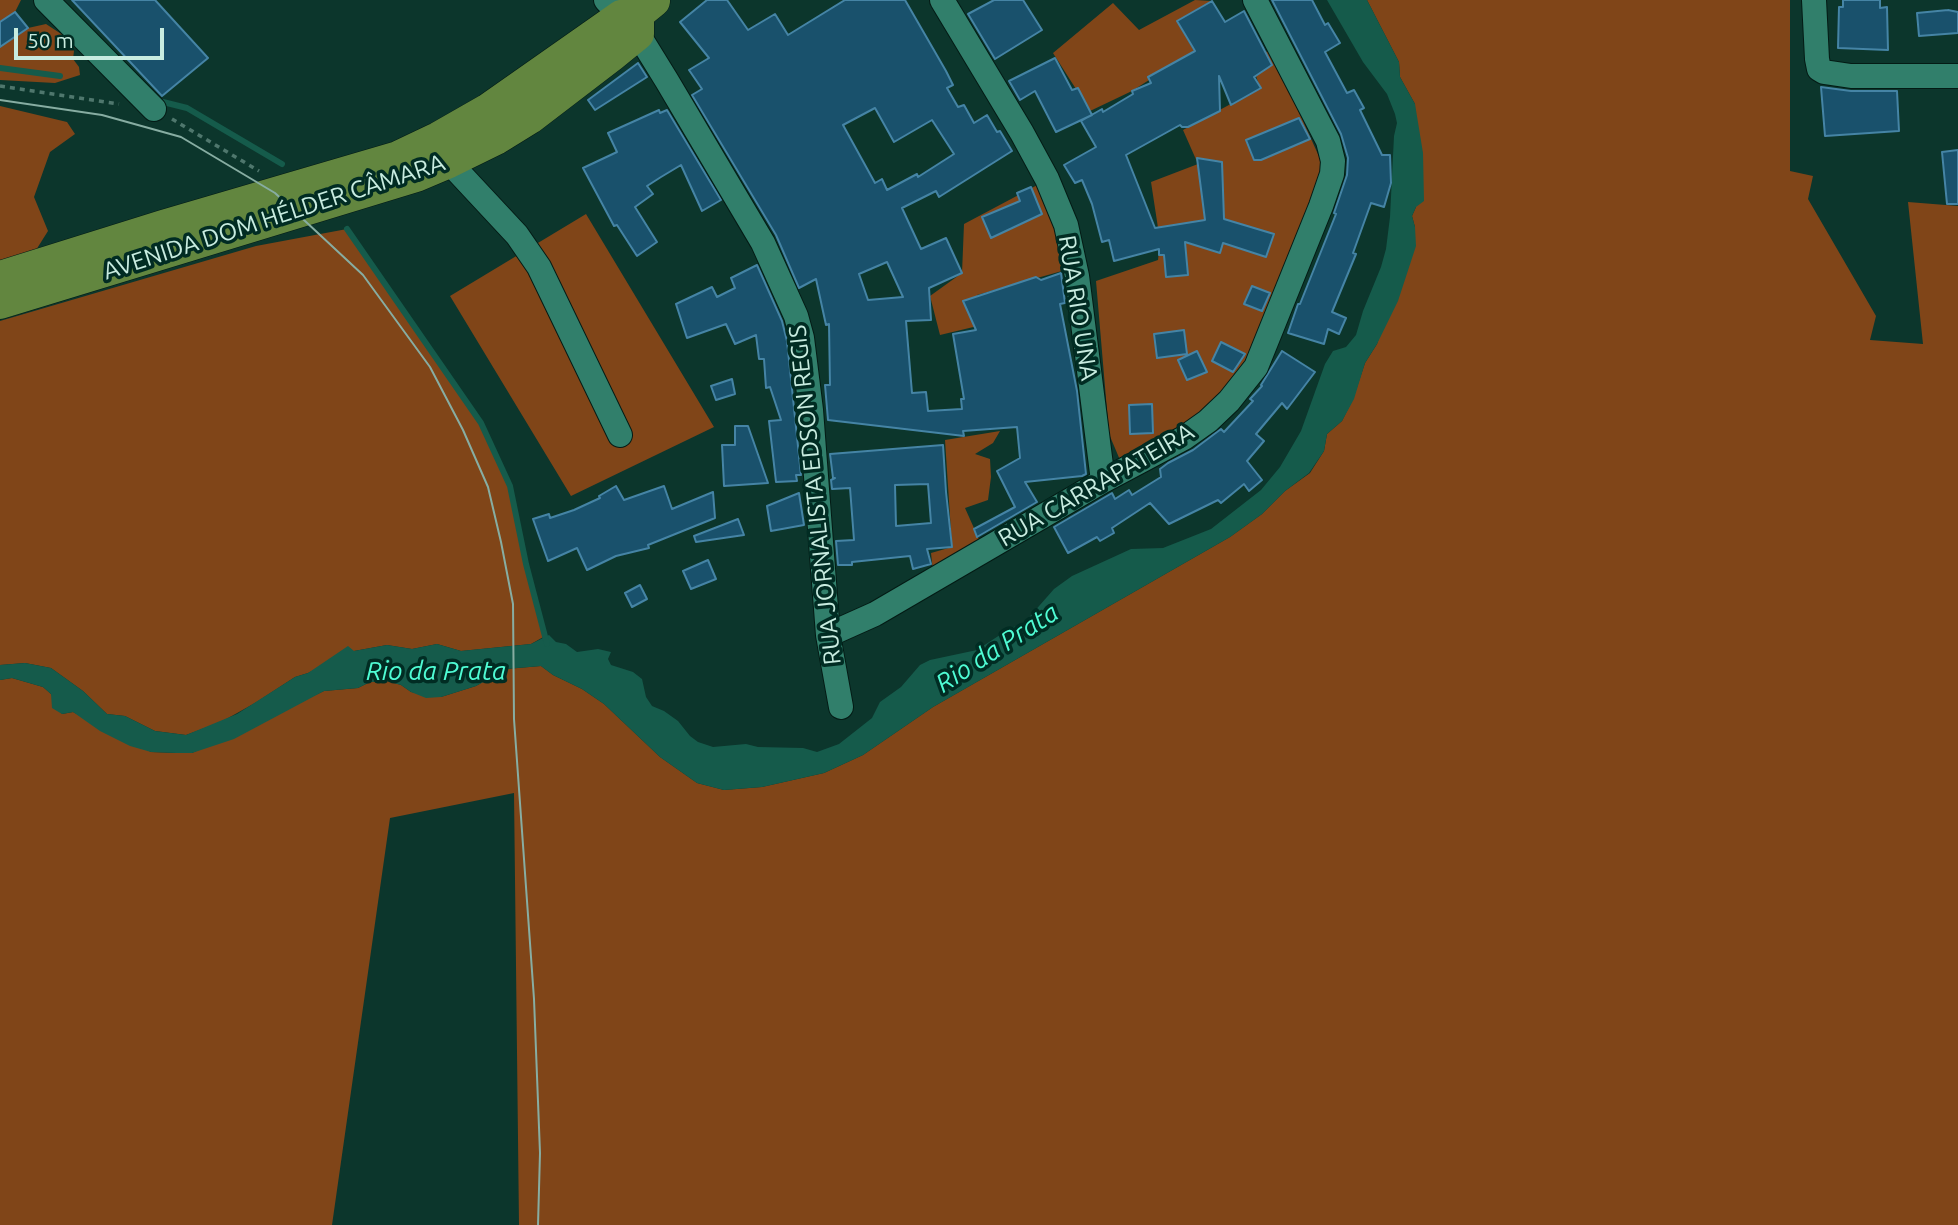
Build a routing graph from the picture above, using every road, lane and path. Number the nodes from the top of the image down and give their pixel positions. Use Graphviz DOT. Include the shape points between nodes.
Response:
graph roads {
  1 [pos="46,0"];
  2 [pos="942,0"];
  3 [pos="1255,0"];
  4 [pos="1814,0"];
  5 [pos="632,13"];
  6 [pos="1958,76"];
  7 [pos="0,86"];
  8 [pos="154,108"];
  9 [pos="449,162"];
  10 [pos="286,190"];
  11 [pos="0,277"];
  12 [pos="0,303"];
  13 [pos="620,435"];
  14 [pos="1103,481"];
  15 [pos="828,635"];
  16 [pos="841,707"];
  1 -- 8 [label="street"];
  2 -- 14 [label="street, RUA RIO UNA" via="1048,179 1066,225 1077,276"];
  3 -- 14 [label="street, RUA CARRAPATEIRA" via="1328,141 1332,174 1265,349 1247,380 1208,421 1184,438"];
  4 -- 6 [label="street" via="1819,69 1840,75"];
  5 -- 9 [label="main road, AVENIDA DOM HÉLDER CÂMARA" via="530,118"];
  5 -- 10 [label="main road, AVENIDA DOM HÉLDER CÂMARA" via="438,138 398,157"];
  5 -- 15 [label="street, RUA JORNALISTA EDSON REGIS" via="763,243 796,316 811,410"];
  7 -- 8 [label="path"];
  8 -- 10 [label="path"];
  9 -- 12 [label="main road, AVENIDA DOM HÉLDER CÂMARA"];
  9 -- 13 [label="street" via="517,235 539,267"];
  10 -- 11 [label="main road, AVENIDA DOM HÉLDER CÂMARA"];
  14 -- 15 [label="street, RUA CARRAPATEIRA" via="875,614"];
  15 -- 16 [label="street, RUA JORNALISTA EDSON REGIS"];
}
